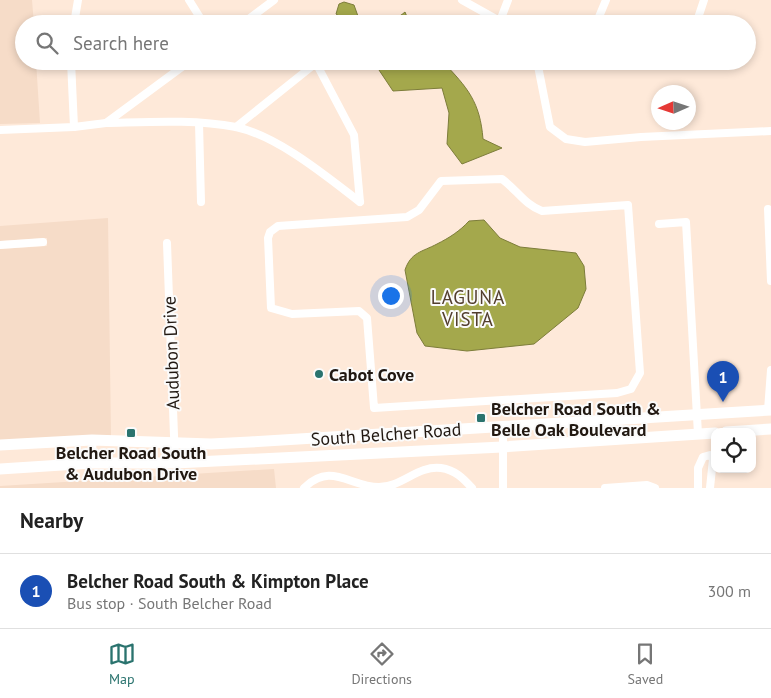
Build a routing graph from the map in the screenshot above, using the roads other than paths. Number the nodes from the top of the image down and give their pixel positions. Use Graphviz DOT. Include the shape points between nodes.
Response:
graph roads {
  1 [pos="78,0"];
  2 [pos="188,0"];
  3 [pos="274,0"];
  4 [pos="462,0"];
  5 [pos="508,0"];
  6 [pos="606,0"];
  7 [pos="704,0"];
  8 [pos="76,15"];
  9 [pos="198,15"];
  10 [pos="254,15"];
  11 [pos="490,15"];
  12 [pos="505,15"];
  13 [pos="600,15"];
  14 [pos="699,15"];
  15 [pos="71,70"];
  16 [pos="178,70"];
  17 [pos="307,70"];
  18 [pos="320,70"];
  19 [pos="539,70"];
  20 [pos="106,123"];
  21 [pos="199,123"];
  22 [pos="74,127"];
  23 [pos="236,127"];
  24 [pos="0,130"];
  25 [pos="771,131"];
  26 [pos="201,202"];
  27 [pos="768,209"];
  28 [pos="658,224"];
  29 [pos="43,242"];
  30 [pos="167,243"];
  31 [pos="0,245"];
  32 [pos="771,282"];
  33 [pos="771,370"];
  34 [pos="502,400"];
  35 [pos="769,410"];
  36 [pos="698,414"];
  37 [pos="503,426"];
  38 [pos="771,429"];
  39 [pos="756,430"];
  40 [pos="711,432"];
  41 [pos="698,434"];
  42 [pos="92,440"];
  43 [pos="174,443"];
  44 [pos="0,445"];
  45 [pos="502,446"];
  46 [pos="175,463"];
  47 [pos="93,464"];
  48 [pos="0,469"];
  49 [pos="304,488"];
  50 [pos="472,488"];
  51 [pos="503,488"];
  52 [pos="605,488"];
  53 [pos="656,488"];
  54 [pos="698,488"];
  55 [pos="710,488"];
  1 -- 8 [label="street"];
  2 -- 9 [label="street"];
  3 -- 10 [label="street"];
  4 -- 11 [label="street"];
  5 -- 12 [label="street"];
  6 -- 13 [label="street"];
  7 -- 14 [label="street"];
  15 -- 22 [label="street"];
  16 -- 20 [label="street"];
  17 -- 23 [label="street"];
  18 -- 23 [label="street" via="354,135 360,202 310,164 274,143"];
  19 -- 25 [label="street" via="550,127 566,139 585,142"];
  20 -- 21 [label="street"];
  20 -- 22 [label="street"];
  21 -- 23 [label="street"];
  21 -- 26 [label="street"];
  22 -- 24 [label="street"];
  27 -- 32 [label="street"];
  28 -- 36 [label="street" via="686,222"];
  29 -- 31 [label="street"];
  30 -- 43 [label="street, Audubon Drive"];
  33 -- 35 [label="street"];
  34 -- 34 [label="street" via="374,408 367,318 359,311 292,314 271,308 270,232 278,226 407,217 419,210 441,181 502,179 530,206 542,211 628,205 640,373 631,389 617,393"];
  35 -- 36 [label="main road, South Belcher Road"];
  36 -- 37 [label="main road, South Belcher Road"];
  36 -- 41 [label="street"];
  37 -- 43 [label="main road, South Belcher Road" via="250,442"];
  37 -- 45 [label="street"];
  38 -- 39 [label="main road"];
  40 -- 41 [label="main road, South Belcher Road"];
  41 -- 45 [label="main road, South Belcher Road"];
  42 -- 43 [label="main road, South Belcher Road"];
  42 -- 44 [label="main road, South Belcher Road"];
  42 -- 47 [label="street"];
  43 -- 46 [label="street, Audubon Drive"];
  45 -- 46 [label="main road, South Belcher Road"];
  45 -- 51 [label="street"];
  46 -- 47 [label="main road, South Belcher Road"];
  47 -- 48 [label="main road, South Belcher Road"];
  49 -- 50 [label="street" via="311,481 336,475 368,486 392,486 414,474 438,468 462,476"];
  52 -- 53 [label="street" via="647,485"];
  54 -- 55 [label="street" via="698,468 703,457 710,455 713,459"];
}
